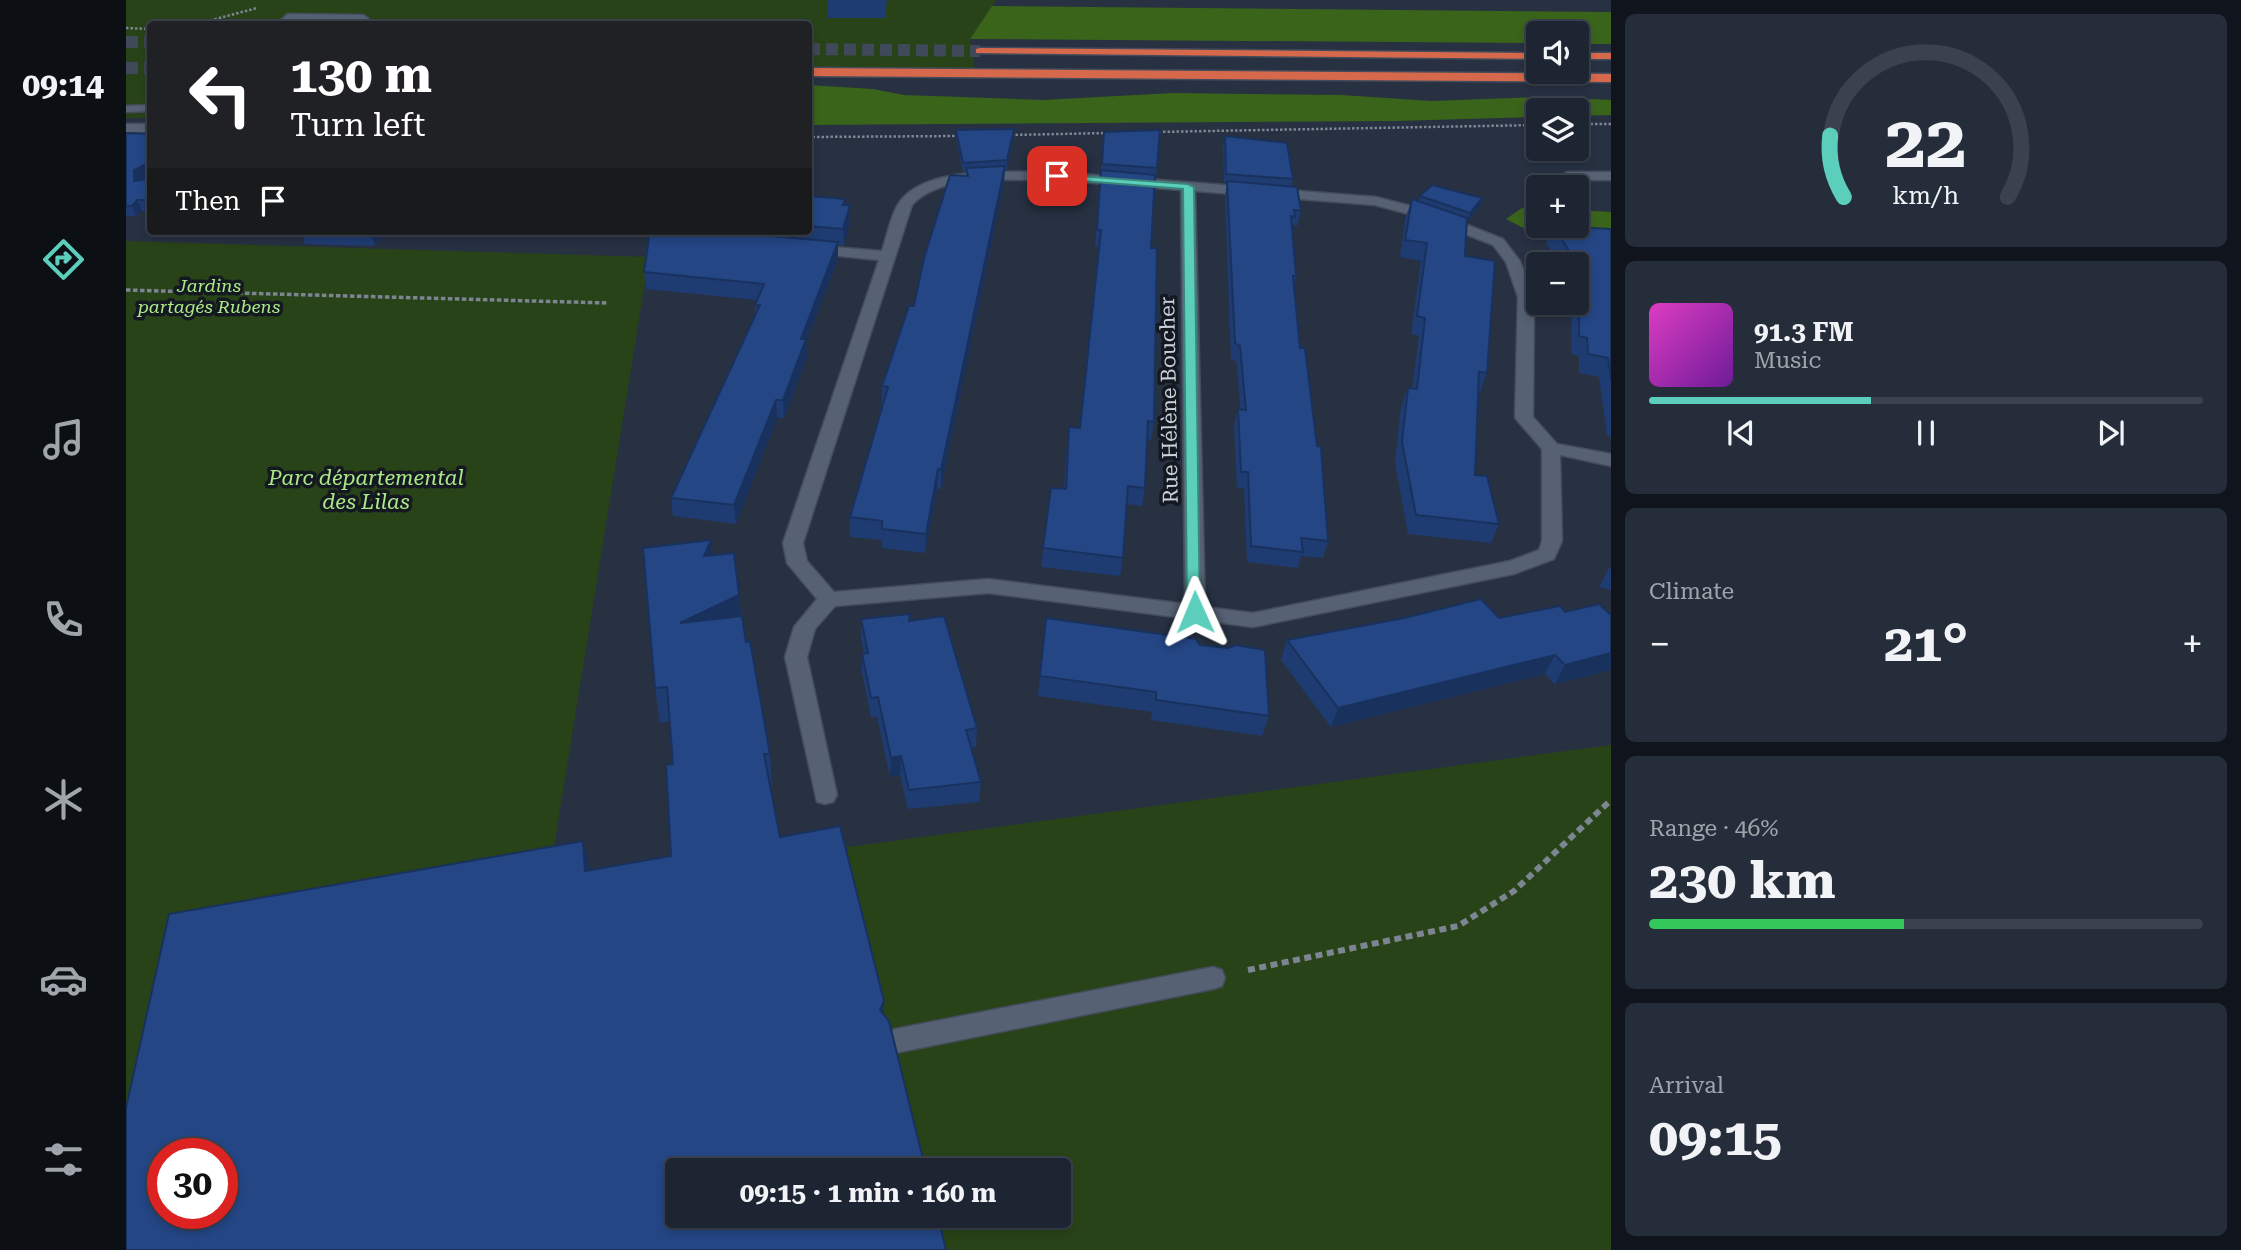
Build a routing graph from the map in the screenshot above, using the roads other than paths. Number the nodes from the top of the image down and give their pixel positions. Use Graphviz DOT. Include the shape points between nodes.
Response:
graph roads {
  1 [pos="284,21"];
  2 [pos="360,21"];
  3 [pos="980,51"];
  4 [pos="1526,56"];
  5 [pos="1589,56"];
  6 [pos="1611,56"];
  7 [pos="812,72"];
  8 [pos="1611,78"];
  9 [pos="147,108"];
  10 [pos="126,109"];
  11 [pos="126,128"];
  12 [pos="147,128"];
  13 [pos="1589,176"];
  14 [pos="1611,176"];
  15 [pos="1188,187"];
  16 [pos="791,248"];
  17 [pos="888,256"];
  18 [pos="1551,448"];
  19 [pos="1611,460"];
  20 [pos="829,599"];
  21 [pos="1195,612"];
  22 [pos="825,795"];
  23 [pos="1213,978"];
  24 [pos="895,1041"];
  1 -- 2 [label="lane" via="288,17 363,18"];
  3 -- 4 [label="highway"];
  5 -- 6 [label="highway"];
  7 -- 8 [label="highway"];
  9 -- 10 [label="lane"];
  11 -- 12 [label="street"];
  13 -- 14 [label="lane"];
  15 -- 17 [label="street" via="1057,176 952,179 919,188 905,204"];
  15 -- 18 [label="street" via="1376,201 1432,216 1498,242 1513,261 1526,297 1524,418"];
  15 -- 21 [label="street, Rue Hélène Boucher"];
  16 -- 17 [label="street"];
  17 -- 20 [label="street" via="793,543 797,563"];
  18 -- 19 [label="street"];
  18 -- 21 [label="street" via="1552,541 1546,554 1530,562 1254,620"];
  20 -- 21 [label="street" via="988,586"];
  20 -- 22 [label="street" via="805,628 796,657"];
  23 -- 24 [label="lane"];
}
